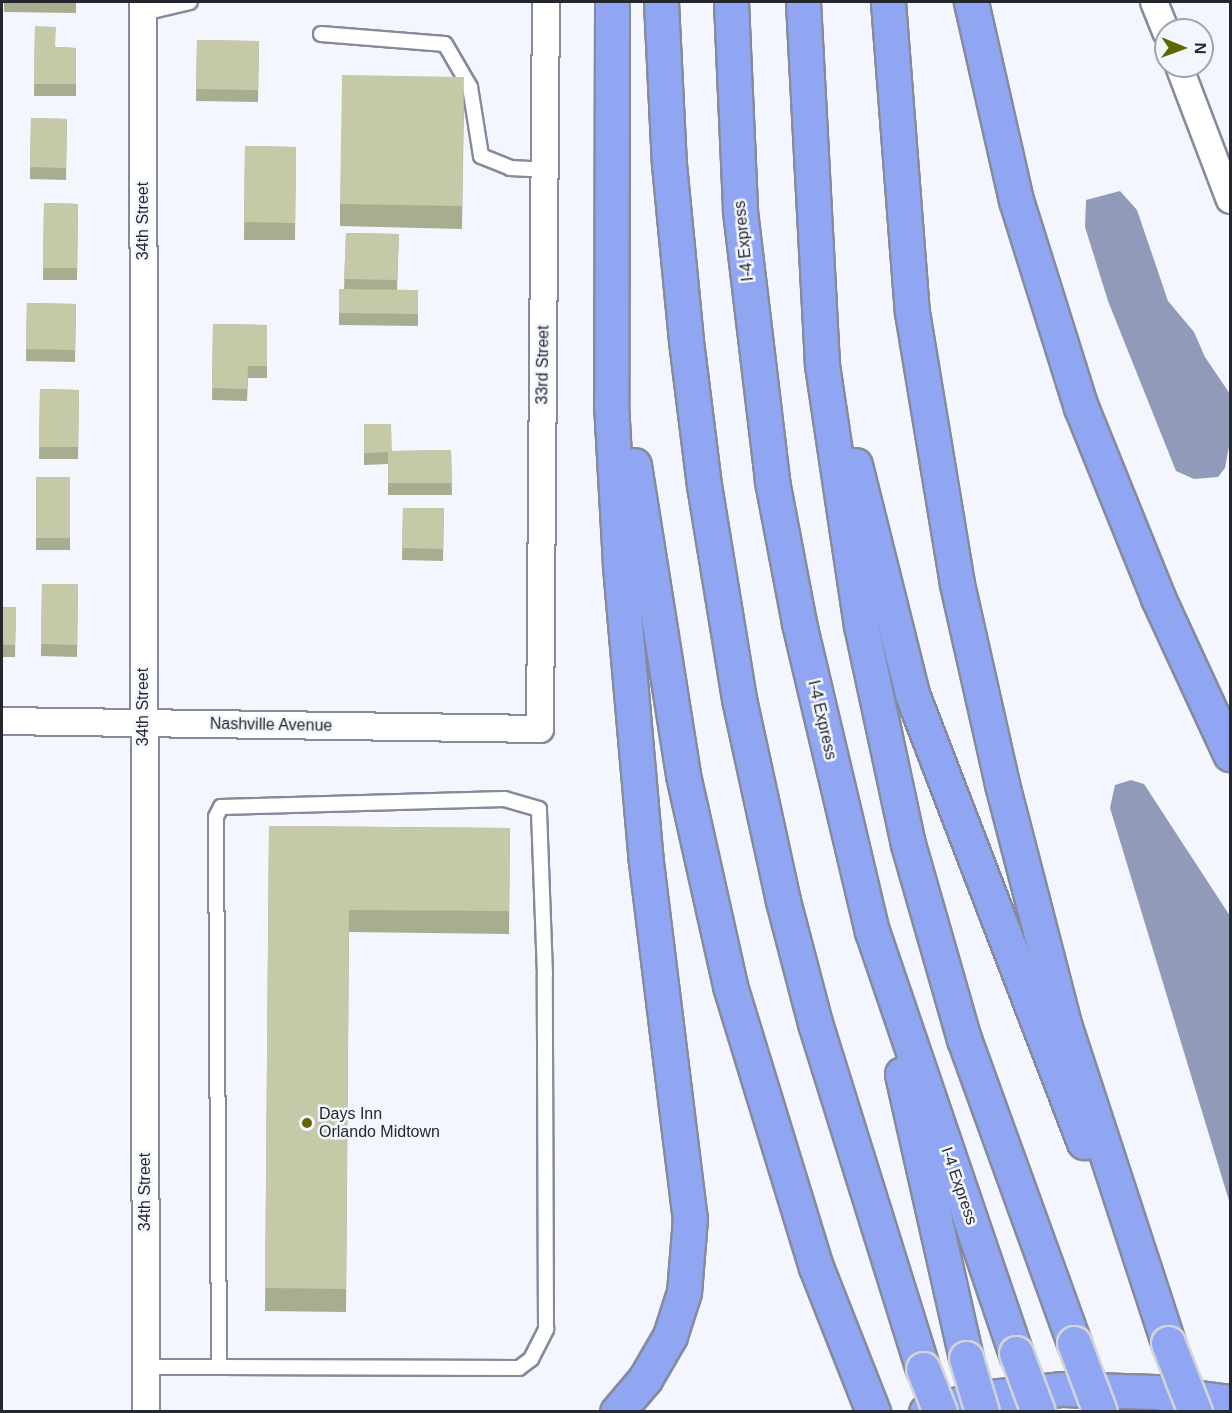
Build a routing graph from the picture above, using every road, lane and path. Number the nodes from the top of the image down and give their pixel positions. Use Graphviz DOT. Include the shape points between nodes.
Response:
graph roads {
  1 [pos="190,2"];
  2 [pos="546,2"];
  3 [pos="612,2"];
  4 [pos="661,2"];
  5 [pos="888,2"];
  6 [pos="971,2"];
  7 [pos="1154,2"];
  8 [pos="143,7"];
  9 [pos="803,14"];
  10 [pos="731,15"];
  11 [pos="1160,18"];
  12 [pos="321,34"];
  13 [pos="1184,78"];
  14 [pos="810,164"];
  15 [pos="545,170"];
  16 [pos="1229,193"];
  17 [pos="610,221"];
  18 [pos="2,721"];
  19 [pos="143,723"];
  20 [pos="540,729"];
  21 [pos="1230,754"];
  22 [pos="872,932"];
  23 [pos="1168,1343"];
  24 [pos="146,1366"];
  25 [pos="219,1367"];
  26 [pos="867,1399"];
  27 [pos="1230,1402"];
  28 [pos="146,1412"];
  29 [pos="617,1412"];
  30 [pos="926,1412"];
  31 [pos="940,1412"];
  32 [pos="982,1412"];
  33 [pos="1038,1412"];
  34 [pos="1100,1412"];
  35 [pos="1196,1412"];
  1 -- 8 [label="lane"];
  2 -- 15 [label="street, 33rd Street"];
  3 -- 17 [label="highway"];
  4 -- 31 [label="highway, bridge" via="669,164 685,329 705,497 739,699 812,1012 867,1199"];
  5 -- 23 [label="highway" via="912,312 957,584 1002,784 1065,1027"];
  6 -- 21 [label="highway" via="1014,190 1082,407 1162,608"];
  7 -- 11 [label="street"];
  8 -- 19 [label="street, 34th Street"];
  9 -- 14 [label="highway"];
  10 -- 22 [label="highway, I-4 Express" via="740,211 772,482 799,623"];
  12 -- 15 [label="lane" via="445,44 470,87 481,156 510,168"];
  13 -- 16 [label="street"];
  14 -- 23 [label="highway" via="821,263 859,483 912,694 1063,1093"];
  14 -- 34 [label="highway, bridge" via="822,365 837,484 889,762 964,1039"];
  15 -- 20 [label="street, 33rd Street"];
  17 -- 26 [label="highway" via="642,523 662,658 697,845 763,1102 816,1267"];
  17 -- 29 [label="highway" via="611,403 633,739 690,1211 685,1283 673,1328 654,1365"];
  18 -- 19 [label="street, Nashville Avenue"];
  19 -- 20 [label="street, Nashville Avenue"];
  19 -- 24 [label="street, 34th Street"];
  22 -- 32 [label="highway, bridge" via="966,1358"];
  22 -- 33 [label="highway, I-4 Express, bridge"];
  23 -- 35 [label="highway, bridge"];
  24 -- 25 [label="lane"];
  24 -- 28 [label="street, 34th Street"];
  25 -- 25 [label="lane" via="519,1368 531,1359 546,1329 545,975 539,809 505,799 221,807 216,817"];
  27 -- 30 [label="highway" via="1155,1392 1062,1389 982,1398"];
}
